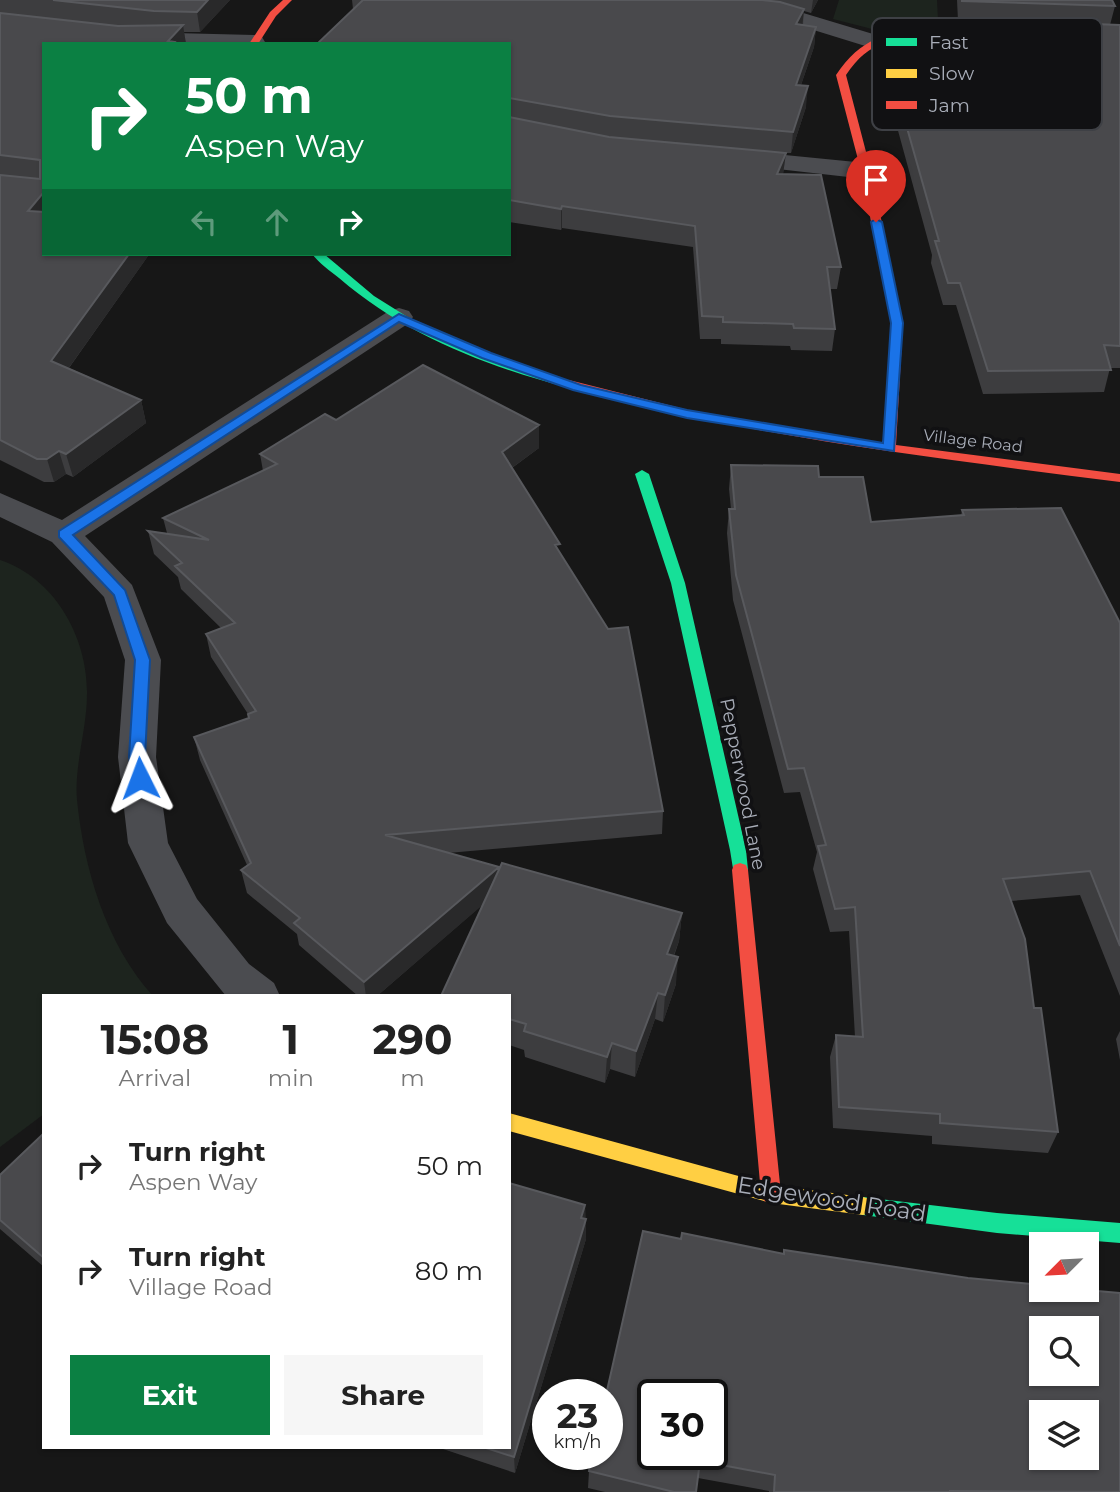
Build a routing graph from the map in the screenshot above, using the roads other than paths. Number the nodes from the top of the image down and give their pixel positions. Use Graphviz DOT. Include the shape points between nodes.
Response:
graph roads {
  1 [pos="288,0"];
  2 [pos="666,0"];
  3 [pos="1102,35"];
  4 [pos="1120,36"];
  5 [pos="119,37"];
  6 [pos="872,41"];
  7 [pos="206,42"];
  8 [pos="255,42"];
  9 [pos="872,44"];
  10 [pos="704,156"];
  11 [pos="866,171"];
  12 [pos="320,256"];
  13 [pos="399,317"];
  14 [pos="889,448"];
  15 [pos="642,474"];
  16 [pos="1120,478"];
  17 [pos="0,504"];
  18 [pos="64,534"];
  19 [pos="255,994"];
  20 [pos="511,1123"];
  21 [pos="771,1194"];
  22 [pos="1120,1233"];
  1 -- 8 [label="street"];
  2 -- 6 [label="street" via="780,13"];
  3 -- 4 [label="street"];
  5 -- 7 [label="street"];
  9 -- 11 [label="street" via="853,56 841,75"];
  10 -- 11 [label="street"];
  11 -- 14 [label="street" via="897,323"];
  12 -- 13 [label="street, Village Road"];
  13 -- 14 [label="street, Village Road" via="486,356 577,388 687,414"];
  13 -- 18 [label="street"];
  14 -- 16 [label="street, Village Road"];
  15 -- 21 [label="street, Pepperwood Lane" via="678,583 738,850"];
  17 -- 18 [label="street"];
  18 -- 19 [label="street" via="120,593 143,660 137,757 148,842 181,911 234,977"];
  20 -- 21 [label="street, Edgewood Road"];
  21 -- 22 [label="street, Edgewood Road" via="996,1223"];
}
